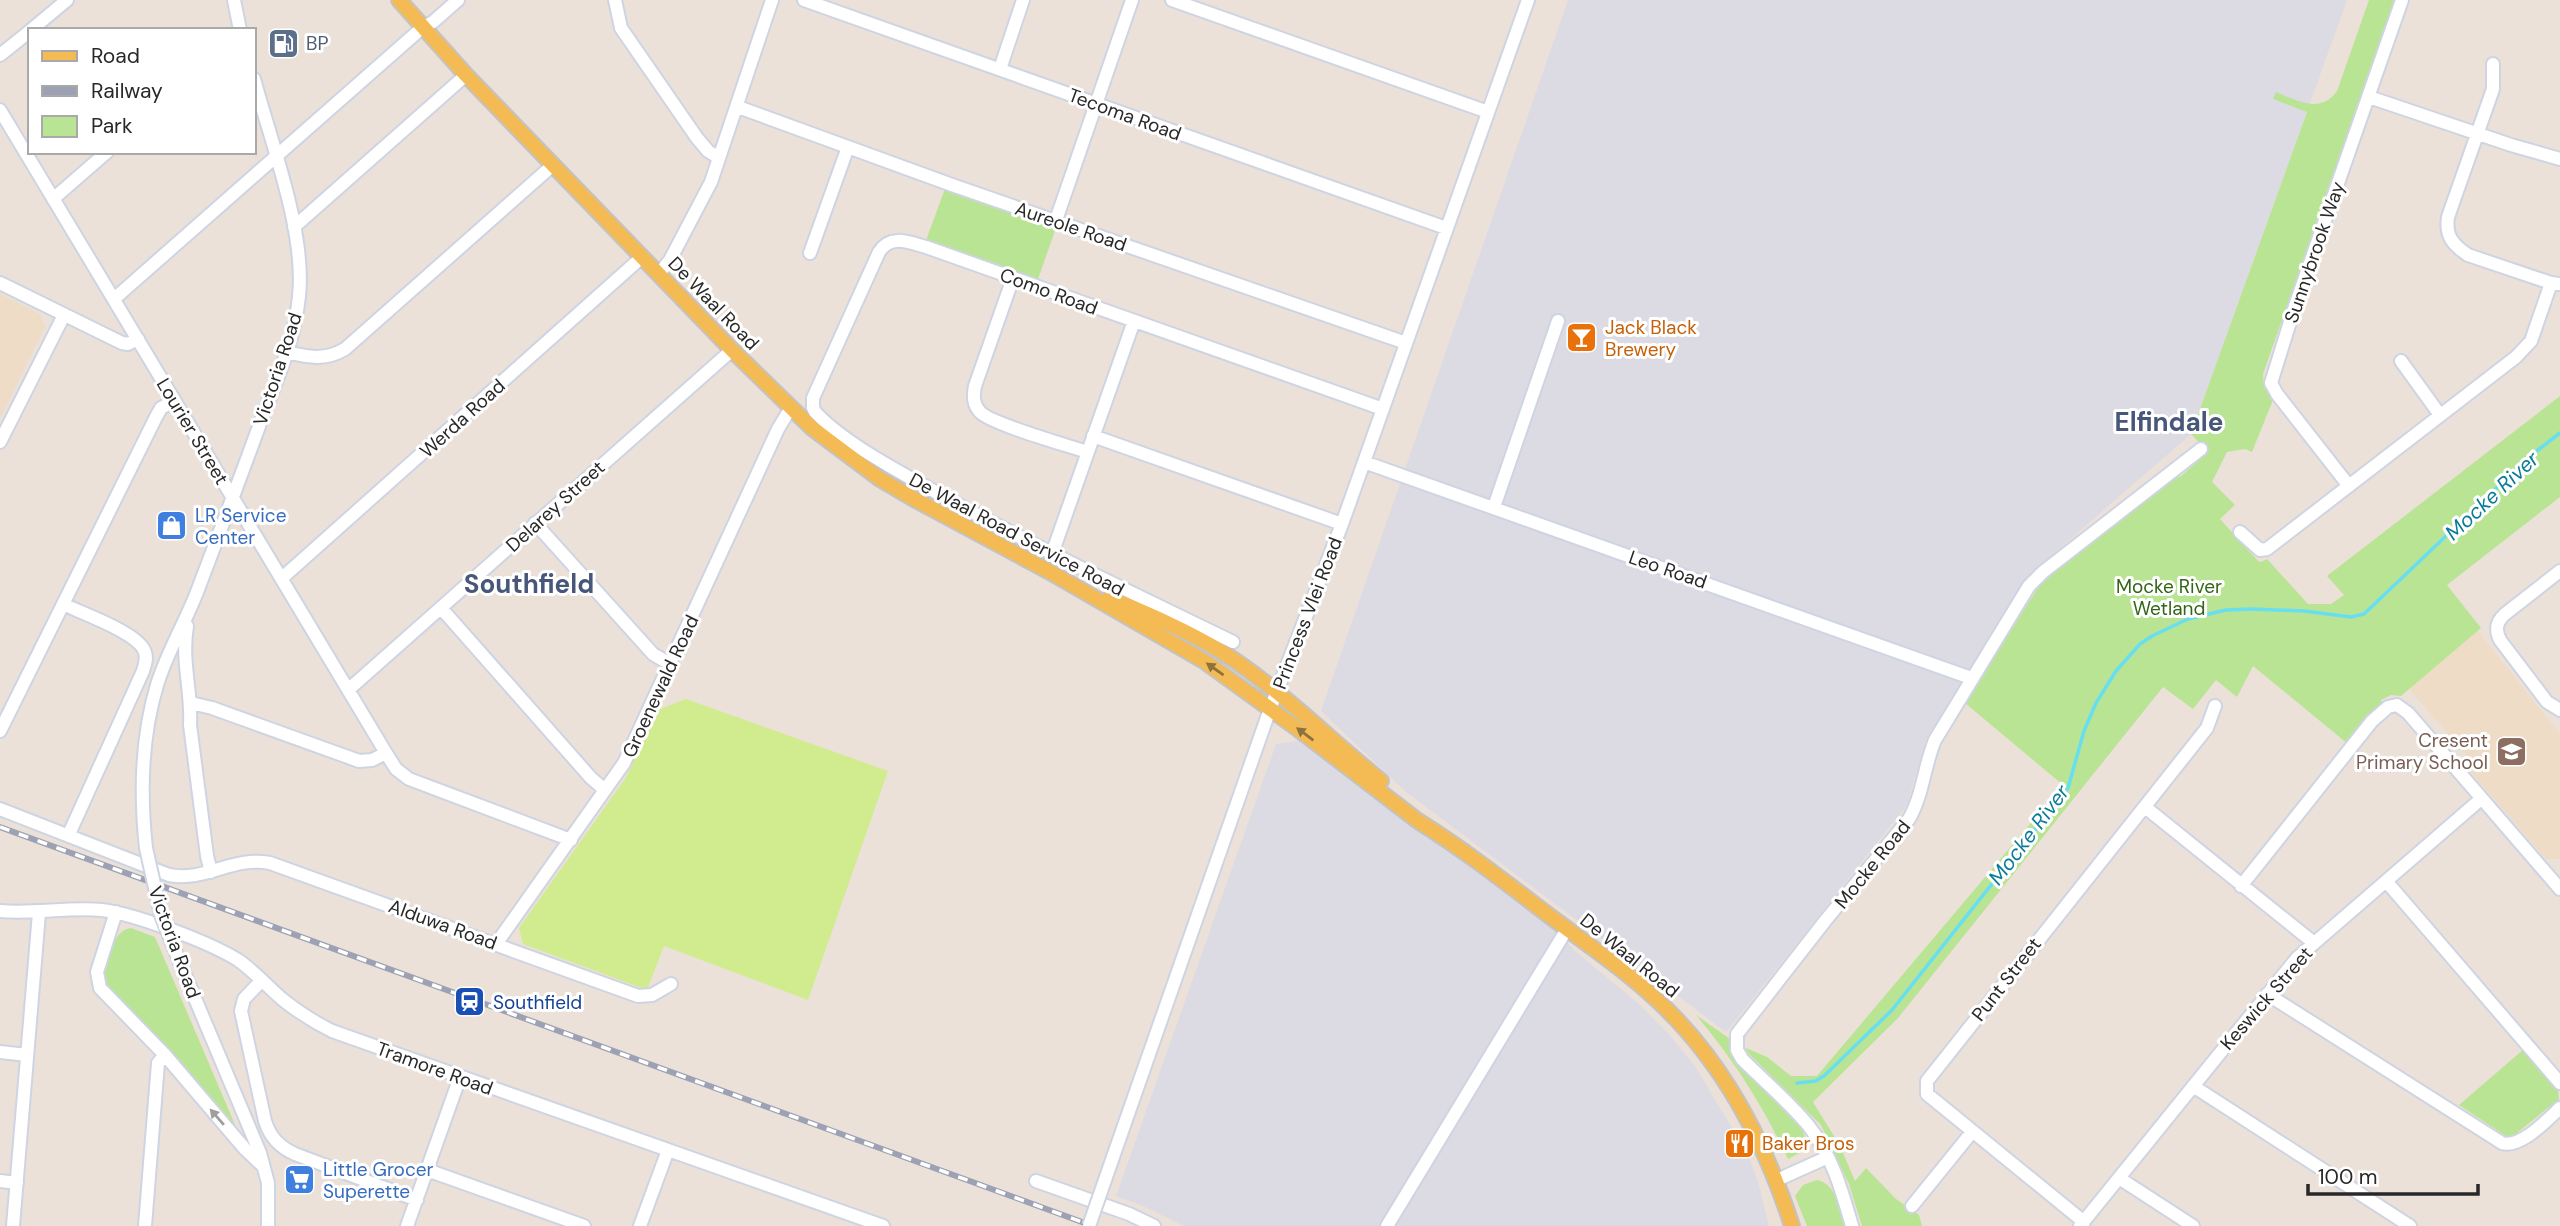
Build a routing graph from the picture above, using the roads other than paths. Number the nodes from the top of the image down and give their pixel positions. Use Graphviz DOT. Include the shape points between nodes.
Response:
graph roads {
  1 [pos="67,0"];
  2 [pos="234,0"];
  3 [pos="399,0"];
  4 [pos="458,0"];
  5 [pos="615,0"];
  6 [pos="772,0"];
  7 [pos="804,0"];
  8 [pos="1023,0"];
  9 [pos="1132,0"];
  10 [pos="1172,0"];
  11 [pos="1528,0"];
  12 [pos="2402,0"];
  13 [pos="423,27"];
  14 [pos="32,28"];
  15 [pos="240,28"];
  16 [pos="28,32"];
  17 [pos="0,55"];
  18 [pos="2493,64"];
  19 [pos="1000,69"];
  20 [pos="466,75"];
  21 [pos="256,86"];
  22 [pos="2369,97"];
  23 [pos="1096,104"];
  24 [pos="738,107"];
  25 [pos="0,110"];
  26 [pos="1488,112"];
  27 [pos="2478,134"];
  28 [pos="848,147"];
  29 [pos="105,154"];
  30 [pos="276,158"];
  31 [pos="719,158"];
  32 [pos="2560,159"];
  33 [pos="553,165"];
  34 [pos="53,199"];
  35 [pos="1056,220"];
  36 [pos="294,227"];
  37 [pos="1446,228"];
  38 [pos="810,253"];
  39 [pos="642,257"];
  40 [pos="659,274"];
  41 [pos="1013,278"];
  42 [pos="0,283"];
  43 [pos="2555,284"];
  44 [pos="114,299"];
  45 [pos="64,315"];
  46 [pos="1134,321"];
  47 [pos="1558,321"];
  48 [pos="138,339"];
  49 [pos="1406,344"];
  50 [pos="732,350"];
  51 [pos="286,352"];
  52 [pos="2401,361"];
  53 [pos="174,401"];
  54 [pos="813,408"];
  55 [pos="790,409"];
  56 [pos="1383,409"];
  57 [pos="2440,415"];
  58 [pos="1093,436"];
  59 [pos="0,442"];
  60 [pos="2201,449"];
  61 [pos="1087,452"];
  62 [pos="1364,462"];
  63 [pos="2349,486"];
  64 [pos="233,498"];
  65 [pos="1494,507"];
  66 [pos="535,523"];
  67 [pos="1342,524"];
  68 [pos="2240,532"];
  69 [pos="1052,554"];
  70 [pos="2560,571"];
  71 [pos="1050,572"];
  72 [pos="282,579"];
  73 [pos="63,604"];
  74 [pos="441,608"];
  75 [pos="190,611"];
  76 [pos="1233,642"];
  77 [pos="670,664"];
  78 [pos="1971,678"];
  79 [pos="348,690"];
  80 [pos="1277,692"];
  81 [pos="191,703"];
  82 [pos="2215,706"];
  83 [pos="1270,709"];
  84 [pos="2559,710"];
  85 [pos="0,731"];
  86 [pos="386,754"];
  87 [pos="605,790"];
  88 [pos="2481,799"];
  89 [pos="2145,807"];
  90 [pos="0,808"];
  91 [pos="1434,829"];
  92 [pos="69,834"];
  93 [pos="571,840"];
  94 [pos="211,872"];
  95 [pos="2386,881"];
  96 [pos="2559,885"];
  97 [pos="2241,886"];
  98 [pos="0,911"];
  99 [pos="116,912"];
  100 [pos="39,913"];
  101 [pos="1567,929"];
  102 [pos="2314,943"];
  103 [pos="496,944"];
  104 [pos="262,980"];
  105 [pos="671,984"];
  106 [pos="2267,994"];
  107 [pos="0,1052"];
  108 [pos="27,1055"];
  109 [pos="165,1055"];
  110 [pos="460,1077"];
  111 [pos="2560,1083"];
  112 [pos="2193,1086"];
  113 [pos="2560,1108"];
  114 [pos="1972,1132"];
  115 [pos="668,1150"];
  116 [pos="1828,1157"];
  117 [pos="264,1166"];
  118 [pos="427,1170"];
  119 [pos="2119,1178"];
  120 [pos="0,1181"];
  121 [pos="1036,1181"];
  122 [pos="1777,1181"];
  123 [pos="17,1183"];
  124 [pos="417,1200"];
  125 [pos="1912,1206"];
  126 [pos="863,1223"];
  127 [pos="2082,1224"];
  128 [pos="13,1226"];
  129 [pos="145,1226"];
  130 [pos="268,1226"];
  131 [pos="407,1226"];
  132 [pos="584,1226"];
  133 [pos="640,1226"];
  134 [pos="883,1226"];
  135 [pos="1089,1226"];
  136 [pos="1154,1226"];
  137 [pos="1387,1226"];
  138 [pos="1792,1226"];
  139 [pos="1852,1226"];
  140 [pos="2193,1226"];
  141 [pos="2410,1226"];
  1 -- 14 [label="street"];
  2 -- 15 [label="street"];
  3 -- 13 [label="main road, De Waal Road"];
  4 -- 13 [label="street"];
  5 -- 31 [label="street" via="621,28 696,138"];
  6 -- 24 [label="street"];
  7 -- 19 [label="street, Tecoma Road"];
  8 -- 19 [label="street"];
  9 -- 23 [label="street"];
  10 -- 26 [label="street"];
  11 -- 26 [label="street, Princess Vlei Road"];
  12 -- 22 [label="street, Sunnybrook Way"];
  13 -- 20 [label="main road, De Waal Road"];
  13 -- 30 [label="street"];
  16 -- 17 [label="street"];
  18 -- 27 [label="street" via="2493,89"];
  19 -- 23 [label="street, Tecoma Road"];
  20 -- 33 [label="main road, De Waal Road"];
  20 -- 36 [label="street"];
  21 -- 30 [label="street, Victoria Road"];
  22 -- 27 [label="street"];
  22 -- 63 [label="street, Sunnybrook Way" via="2271,383"];
  23 -- 35 [label="street"];
  23 -- 37 [label="street, Tecoma Road"];
  24 -- 28 [label="street, Aureole Road"];
  24 -- 31 [label="street"];
  25 -- 34 [label="street, Lourier Street"];
  26 -- 37 [label="street, Princess Vlei Road"];
  27 -- 32 [label="street"];
  27 -- 43 [label="street" via="2448,217 2449,237 2468,255"];
  28 -- 35 [label="street, Aureole Road"];
  28 -- 38 [label="street"];
  29 -- 34 [label="street"];
  30 -- 36 [label="street, Victoria Road"];
  30 -- 44 [label="street"];
  31 -- 40 [label="street" via="711,182"];
  33 -- 39 [label="main road, De Waal Road"];
  33 -- 51 [label="street" via="345,349 318,358"];
  34 -- 44 [label="street, Lourier Street"];
  35 -- 49 [label="street, Aureole Road"];
  36 -- 51 [label="street, Victoria Road" via="301,271 295,324"];
  37 -- 49 [label="street, Princess Vlei Road"];
  39 -- 40 [label="main road, De Waal Road"];
  39 -- 72 [label="street, Werda Road"];
  40 -- 50 [label="main road, De Waal Road"];
  41 -- 46 [label="street, Como Road"];
  41 -- 54 [label="street, Como Road" via="905,241 890,241 872,265 813,398"];
  41 -- 61 [label="street" via="975,386 975,405 989,418"];
  42 -- 45 [label="street"];
  43 -- 57 [label="street" via="2526,349"];
  44 -- 48 [label="street, Lourier Street"];
  45 -- 48 [label="street" via="125,344"];
  45 -- 59 [label="street"];
  46 -- 56 [label="street, Como Road"];
  46 -- 58 [label="street"];
  47 -- 65 [label="street"];
  48 -- 53 [label="street, Lourier Street"];
  49 -- 56 [label="street, Princess Vlei Road"];
  50 -- 55 [label="main road, De Waal Road"];
  50 -- 66 [label="street, Delarey Street"];
  51 -- 64 [label="street, Victoria Road"];
  52 -- 57 [label="street"];
  53 -- 64 [label="street, Lourier Street"];
  53 -- 73 [label="street" via="156,417"];
  54 -- 69 [label="street, De Waal Road Service Road" via="891,468"];
  55 -- 71 [label="main road, De Waal Road" via="880,479"];
  55 -- 77 [label="street, Groenewald Road"];
  56 -- 62 [label="street, Princess Vlei Road"];
  57 -- 63 [label="street"];
  58 -- 61 [label="street"];
  58 -- 67 [label="street"];
  60 -- 78 [label="street, Mocke Road" via="2036,577"];
  61 -- 69 [label="street"];
  62 -- 65 [label="street, Leo Road"];
  62 -- 67 [label="street, Princess Vlei Road"];
  63 -- 68 [label="street" via="2264,550"];
  64 -- 72 [label="street, Lourier Street"];
  64 -- 75 [label="street, Victoria Road"];
  65 -- 78 [label="street, Leo Road"];
  66 -- 74 [label="street, Delarey Street"];
  66 -- 77 [label="street" via="653,654"];
  67 -- 80 [label="street, Princess Vlei Road"];
  69 -- 76 [label="street, De Waal Road Service Road"];
  70 -- 84 [label="street" via="2505,614 2497,629 2500,640 2547,702"];
  71 -- 80 [label="main road, De Waal Road" via="1191,635"];
  83 -- 71 [label="main road, De Waal Road, one-way" via="1204,661"];
  72 -- 79 [label="street, Lourier Street"];
  73 -- 85 [label="street"];
  73 -- 92 [label="street" via="128,636 145,652 143,671"];
  74 -- 79 [label="street, Delarey Street"];
  74 -- 87 [label="street"];
  75 -- 81 [label="street, Victoria Road" via="183,648"];
  75 -- 117 [label="street, Victoria Road, bridge" via="157,685 146,734 142,788 146,848 161,915"];
  77 -- 87 [label="street, Groenewald Road" via="624,763"];
  78 -- 116 [label="street, Mocke Road" via="1935,740 1909,819 1737,1034 1742,1059 1808,1125"];
  79 -- 86 [label="street, Lourier Street"];
  80 -- 83 [label="street, Princess Vlei Road"];
  80 -- 91 [label="main road, De Waal Road"];
  81 -- 86 [label="street" via="359,761"];
  81 -- 94 [label="street, Victoria Road" via="191,736"];
  82 -- 89 [label="street, Punt Street" via="2207,728"];
  91 -- 83 [label="main road, De Waal Road, one-way"];
  83 -- 135 [label="street, Princess Vlei Road, bridge"];
  86 -- 93 [label="street, Lourier Street" via="409,779"];
  87 -- 93 [label="street, Groenewald Road"];
  88 -- 95 [label="street, Keswick Street"];
  88 -- 96 [label="street"];
  88 -- 97 [label="street" via="2408,713 2393,705 2372,721"];
  89 -- 97 [label="street"];
  89 -- 114 [label="street, Punt Street" via="1927,1081 1927,1094"];
  90 -- 92 [label="street, Alduwa Road"];
  91 -- 101 [label="main road, De Waal Road"];
  92 -- 94 [label="street, Alduwa Road" via="169,875"];
  93 -- 103 [label="street, Groenewald Road"];
  94 -- 103 [label="street, Alduwa Road" via="236,863 270,863"];
  95 -- 102 [label="street, Keswick Street"];
  95 -- 111 [label="street"];
  97 -- 102 [label="street"];
  98 -- 100 [label="street, Tramore Road"];
  99 -- 100 [label="street, Tramore Road"];
  99 -- 104 [label="street, Tramore Road" via="220,950"];
  99 -- 109 [label="street" via="97,972 98,985"];
  100 -- 108 [label="street"];
  101 -- 122 [label="main road, De Waal Road" via="1643,987 1690,1036 1740,1106"];
  101 -- 137 [label="street"];
  102 -- 106 [label="street, Keswick Street"];
  103 -- 105 [label="street, Alduwa Road" via="638,996 652,995"];
  104 -- 110 [label="street, Tramore Road" via="322,1026"];
  104 -- 124 [label="street" via="244,999 241,1012 272,1137 295,1154"];
  106 -- 112 [label="street, Keswick Street"];
  106 -- 113 [label="street" via="2502,1143 2519,1142"];
  107 -- 108 [label="street"];
  108 -- 123 [label="street"];
  117 -- 109 [label="street, one-way"];
  109 -- 129 [label="street" via="158,1063"];
  110 -- 115 [label="street, Tramore Road"];
  110 -- 118 [label="street"];
  112 -- 119 [label="street, Keswick Street"];
  112 -- 141 [label="street"];
  114 -- 125 [label="street"];
  114 -- 127 [label="street, Punt Street"];
  115 -- 126 [label="street, Tramore Road"];
  115 -- 133 [label="street"];
  116 -- 122 [label="street"];
  116 -- 139 [label="street, Mocke Road"];
  117 -- 130 [label="street, Victoria Road"];
  118 -- 124 [label="street"];
  118 -- 132 [label="street"];
  119 -- 127 [label="street, Keswick Street"];
  119 -- 140 [label="street"];
  120 -- 123 [label="street"];
  121 -- 136 [label="street"];
  122 -- 138 [label="main road, De Waal Road"];
  123 -- 128 [label="street"];
  124 -- 131 [label="street"];
  126 -- 134 [label="street, Tramore Road"];
}
